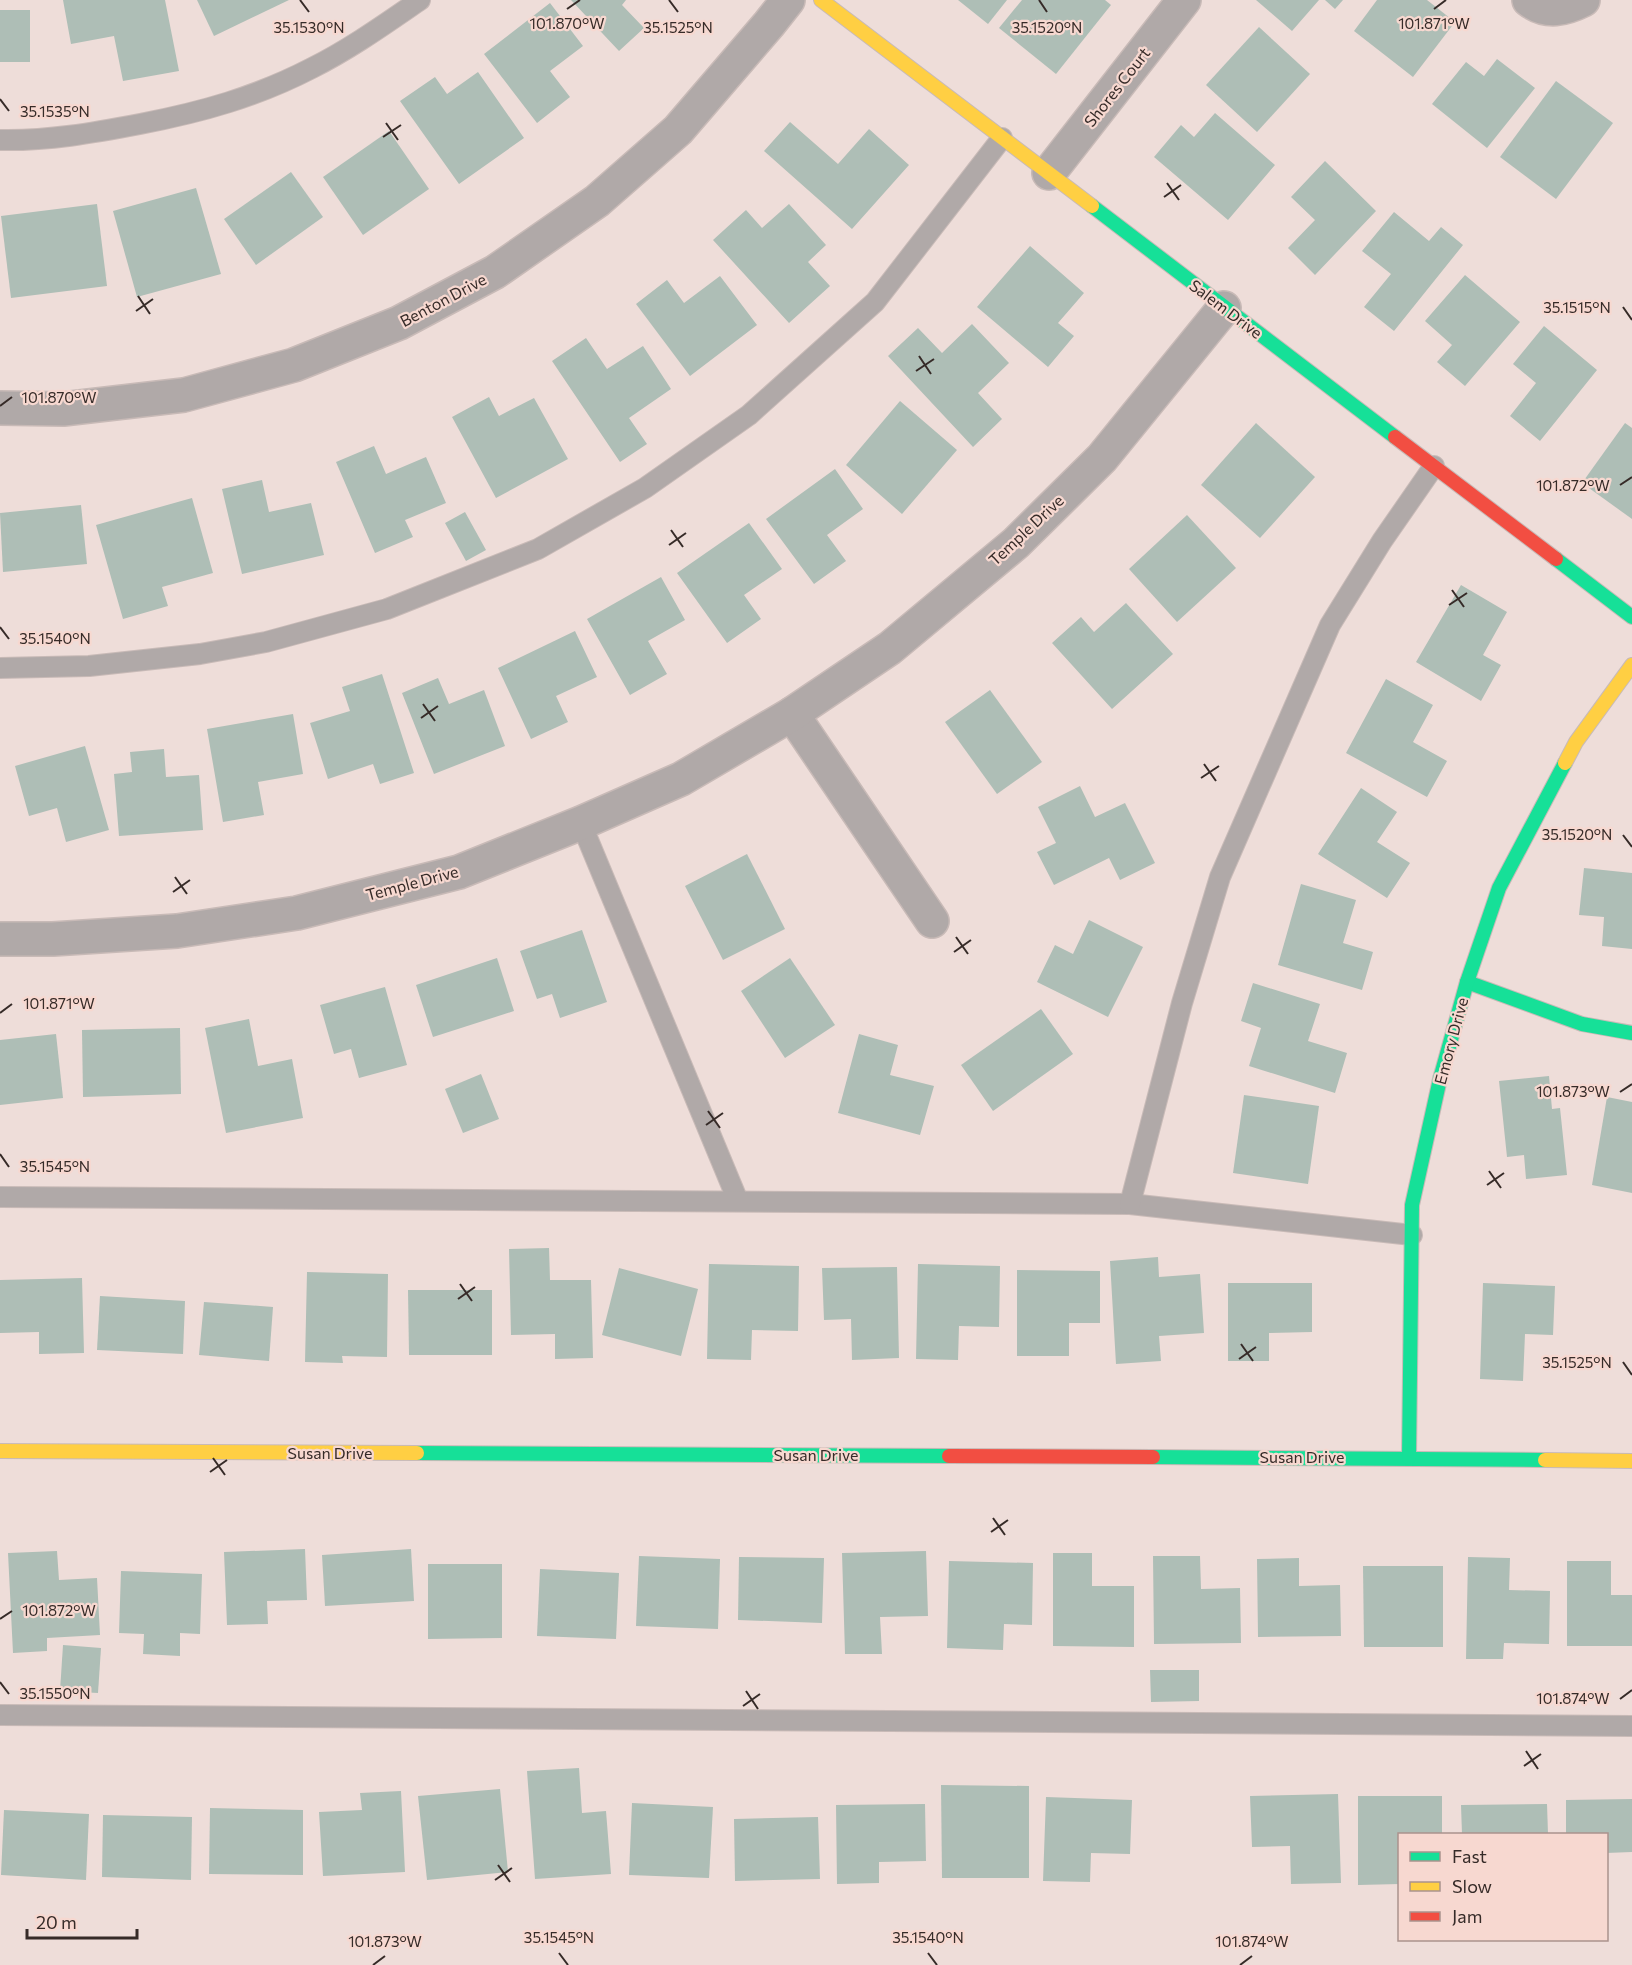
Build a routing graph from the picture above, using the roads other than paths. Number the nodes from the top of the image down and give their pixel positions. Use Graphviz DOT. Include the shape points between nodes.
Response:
graph roads {
  1 [pos="420,0"];
  2 [pos="788,0"];
  3 [pos="821,0"];
  4 [pos="1184,0"];
  5 [pos="1529,0"];
  6 [pos="1583,0"];
  7 [pos="1002,138"];
  8 [pos="0,140"];
  9 [pos="1049,173"];
  10 [pos="1224,308"];
  11 [pos="0,408"];
  12 [pos="1434,466"];
  13 [pos="1632,617"];
  14 [pos="1632,665"];
  15 [pos="0,668"];
  16 [pos="792,714"];
  17 [pos="581,823"];
  18 [pos="932,921"];
  19 [pos="0,939"];
  20 [pos="1467,982"];
  21 [pos="1632,1033"];
  22 [pos="0,1197"];
  23 [pos="738,1201"];
  24 [pos="1130,1204"];
  25 [pos="1412,1234"];
  26 [pos="0,1451"];
  27 [pos="1409,1458"];
  28 [pos="1632,1461"];
  29 [pos="0,1716"];
  30 [pos="1632,1726"];
  1 -- 8 [label="lane" via="312,68 235,102 102,132 39,140"];
  2 -- 11 [label="street, Benton Drive" via="678,130 597,201 495,272 399,323 294,365 184,395 63,409"];
  3 -- 7 [label="street, Salem Drive"];
  4 -- 9 [label="street, Shores Court"];
  5 -- 6 [label="street" via="1547,9 1566,9"];
  7 -- 9 [label="street, Salem Drive"];
  7 -- 15 [label="lane" via="875,302 749,415 645,488 538,549 387,609 266,642 200,654 88,666"];
  9 -- 10 [label="street, Salem Drive"];
  10 -- 12 [label="street, Salem Drive"];
  10 -- 16 [label="street, Temple Drive" via="1102,458 1016,543 890,648"];
  12 -- 13 [label="street, Salem Drive"];
  12 -- 24 [label="lane" via="1330,625 1220,877 1182,1003"];
  14 -- 20 [label="street, Emory Drive" via="1576,742 1504,878"];
  16 -- 17 [label="street, Temple Drive" via="681,779"];
  16 -- 18 [label="street"];
  17 -- 19 [label="street, Temple Drive" via="459,872 297,913 177,931"];
  17 -- 23 [label="lane"];
  20 -- 21 [label="street" via="1582,1024"];
  20 -- 25 [label="street, Emory Drive" via="1412,1205"];
  22 -- 23 [label="lane"];
  23 -- 24 [label="lane"];
  24 -- 25 [label="lane"];
  25 -- 27 [label="street, Emory Drive"];
  26 -- 27 [label="street, Susan Drive"];
  27 -- 28 [label="street, Susan Drive"];
  29 -- 30 [label="lane"];
}
